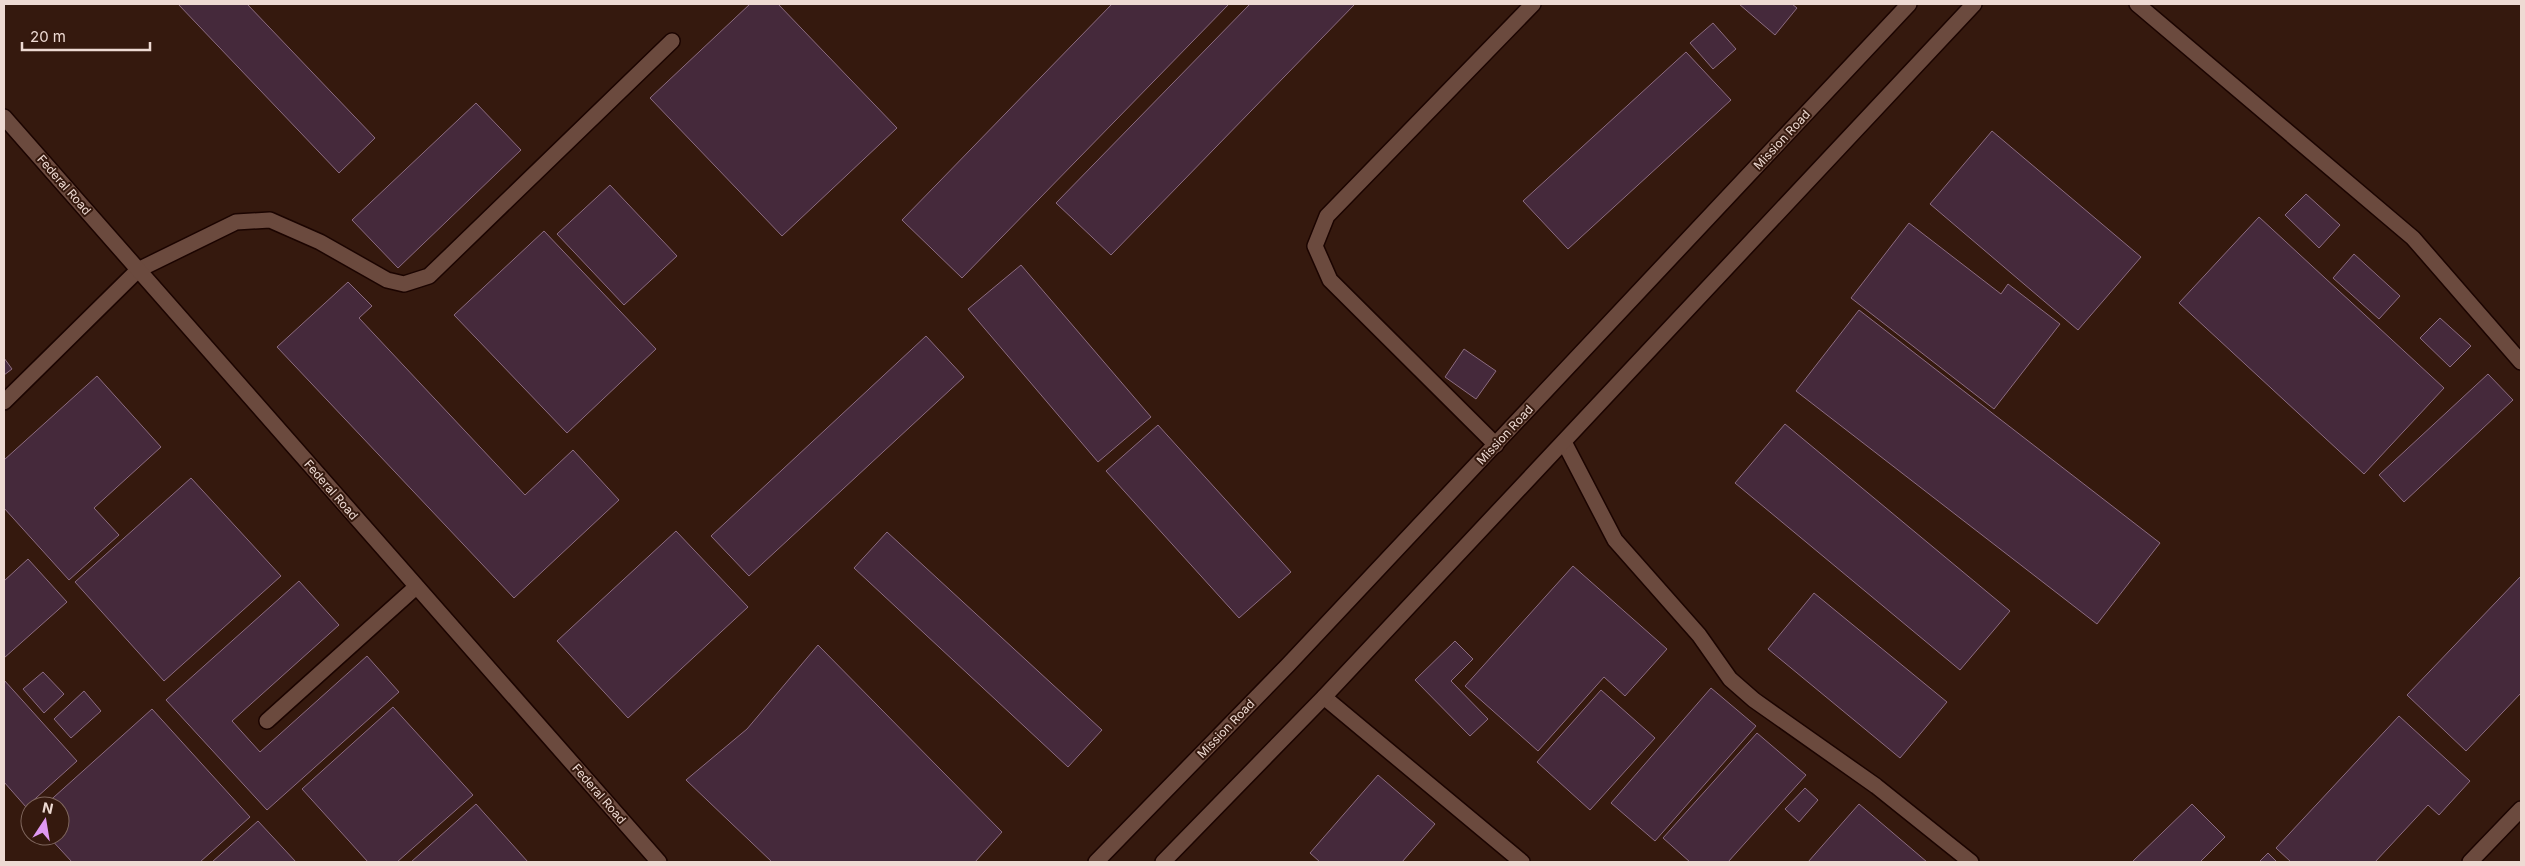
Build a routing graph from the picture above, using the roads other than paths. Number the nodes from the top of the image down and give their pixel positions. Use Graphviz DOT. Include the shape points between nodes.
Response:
graph roads {
  1 [pos="1533,4"];
  2 [pos="1909,4"];
  3 [pos="1974,4"];
  4 [pos="2138,4"];
  5 [pos="672,41"];
  6 [pos="4,117"];
  7 [pos="138,270"];
  8 [pos="2521,362"];
  9 [pos="4,402"];
  10 [pos="1564,442"];
  11 [pos="1496,445"];
  12 [pos="416,587"];
  13 [pos="1324,697"];
  14 [pos="267,721"];
  15 [pos="2521,809"];
  16 [pos="659,862"];
  17 [pos="1096,862"];
  18 [pos="1163,862"];
  19 [pos="1522,862"];
  20 [pos="1971,862"];
  21 [pos="2470,862"];
  1 -- 11 [label="street" via="1326,216 1315,246 1330,280"];
  2 -- 11 [label="street, Mission Road"];
  3 -- 10 [label="street"];
  4 -- 8 [label="street" via="2412,238"];
  5 -- 7 [label="street" via="429,276 404,284 386,280 320,242 270,220 236,222"];
  6 -- 7 [label="street, Federal Road"];
  7 -- 9 [label="street"];
  7 -- 12 [label="street, Federal Road"];
  10 -- 13 [label="street"];
  10 -- 20 [label="street" via="1614,540 1699,635 1730,679 1754,700 1876,786"];
  11 -- 17 [label="street, Mission Road"];
  12 -- 14 [label="street"];
  12 -- 16 [label="street, Federal Road"];
  13 -- 18 [label="street"];
  13 -- 19 [label="street"];
  15 -- 21 [label="street"];
}
